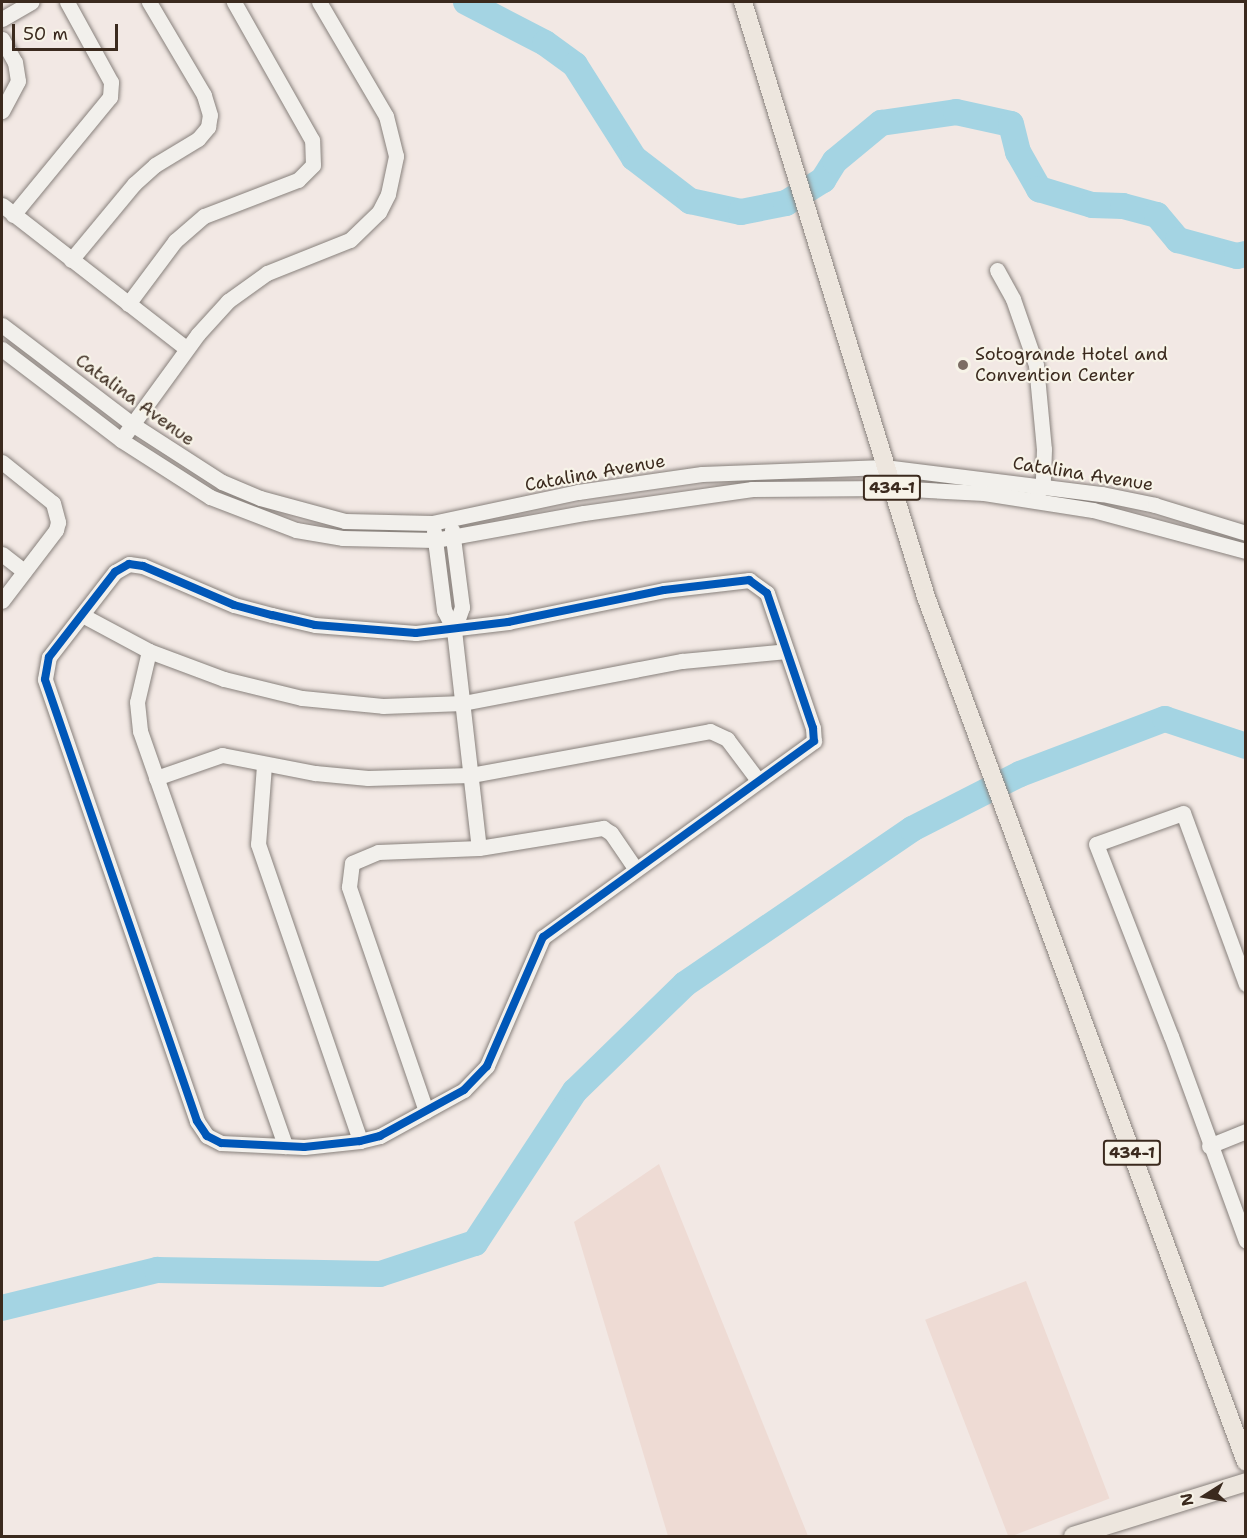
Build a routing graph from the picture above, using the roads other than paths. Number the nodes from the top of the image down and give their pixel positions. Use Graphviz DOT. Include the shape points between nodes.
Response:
graph roads {
  1 [pos="31,2"];
  2 [pos="67,2"];
  3 [pos="149,2"];
  4 [pos="234,2"];
  5 [pos="319,2"];
  6 [pos="742,2"];
  7 [pos="2,19"];
  8 [pos="2,39"];
  9 [pos="2,111"];
  10 [pos="7,210"];
  11 [pos="71,260"];
  12 [pos="997,270"];
  13 [pos="128,304"];
  14 [pos="2,325"];
  15 [pos="2,349"];
  16 [pos="187,349"];
  17 [pos="132,424"];
  18 [pos="122,440"];
  19 [pos="2,462"];
  20 [pos="884,466"];
  21 [pos="1043,486"];
  22 [pos="891,488"];
  23 [pos="1032,500"];
  24 [pos="451,520"];
  25 [pos="432,524"];
  26 [pos="1245,533"];
  27 [pos="453,537"];
  28 [pos="435,540"];
  29 [pos="1245,551"];
  30 [pos="2,554"];
  31 [pos="24,571"];
  32 [pos="2,601"];
  33 [pos="82,615"];
  34 [pos="454,630"];
  35 [pos="149,651"];
  36 [pos="787,651"];
  37 [pos="462,703"];
  38 [pos="264,765"];
  39 [pos="471,775"];
  40 [pos="156,778"];
  41 [pos="758,779"];
  42 [pos="479,848"];
  43 [pos="635,868"];
  44 [pos="1245,984"];
  45 [pos="426,1111"];
  46 [pos="1245,1131"];
  47 [pos="360,1141"];
  48 [pos="285,1146"];
  49 [pos="1209,1146"];
  50 [pos="1245,1241"];
  51 [pos="1245,1462"];
  52 [pos="1245,1482"];
  53 [pos="1073,1536"];
  1 -- 7 [label="street"];
  2 -- 10 [label="street" via="111,82 110,97"];
  3 -- 11 [label="street" via="204,95 210,115 208,127 198,140 134,184"];
  4 -- 13 [label="street" via="312,140 313,165 298,180 204,216 175,241"];
  5 -- 16 [label="street" via="386,116 396,156 388,194 379,212 350,240 280,267 237,293"];
  6 -- 20 [label="main road, 434-1"];
  8 -- 9 [label="street" via="15,62 18,81"];
  10 -- 11 [label="street"];
  11 -- 13 [label="street"];
  12 -- 21 [label="street" via="1013,299 1036,364 1043,411"];
  13 -- 16 [label="street"];
  14 -- 17 [label="street, Catalina Avenue"];
  15 -- 18 [label="street, Catalina Avenue"];
  16 -- 17 [label="street"];
  17 -- 18 [label="street"];
  17 -- 25 [label="street, Catalina Avenue" via="185,460 260,498 345,521"];
  18 -- 28 [label="street, Catalina Avenue" via="210,497 296,530 383,541"];
  19 -- 31 [label="street" via="53,502 57,511 56,530"];
  20 -- 21 [label="street, Catalina Avenue"];
  20 -- 22 [label="main road, 434-1"];
  20 -- 24 [label="street, Catalina Avenue" via="702,474 578,492"];
  21 -- 23 [label="street"];
  21 -- 26 [label="street, Catalina Avenue" via="1155,505"];
  22 -- 23 [label="street, Catalina Avenue"];
  22 -- 27 [label="street, Catalina Avenue" via="752,489"];
  22 -- 51 [label="main road, 434-1"];
  23 -- 29 [label="street, Catalina Avenue" via="1150,523"];
  24 -- 25 [label="street, Catalina Avenue"];
  24 -- 27 [label="street"];
  25 -- 28 [label="street"];
  27 -- 28 [label="street, Catalina Avenue"];
  27 -- 34 [label="street" via="462,607"];
  28 -- 34 [label="street" via="444,610"];
  30 -- 31 [label="street"];
  31 -- 32 [label="street"];
  33 -- 34 [label="street" via="115,572 138,564 234,605 315,625 387,632"];
  33 -- 35 [label="street"];
  33 -- 48 [label="street" via="46,663 47,688 197,1121 207,1136 221,1143"];
  34 -- 36 [label="street" via="664,590 749,580 768,593"];
  34 -- 37 [label="street"];
  35 -- 37 [label="street" via="224,679 302,698 383,706"];
  35 -- 40 [label="street" via="137,714"];
  36 -- 37 [label="street" via="671,663"];
  36 -- 41 [label="street" via="814,741"];
  37 -- 39 [label="street"];
  38 -- 39 [label="street" via="368,778"];
  38 -- 40 [label="street" via="222,755"];
  38 -- 47 [label="street" via="258,844"];
  39 -- 41 [label="street" via="710,731 727,739"];
  39 -- 42 [label="street"];
  40 -- 48 [label="street"];
  41 -- 43 [label="street"];
  42 -- 43 [label="street" via="603,828 611,833"];
  42 -- 45 [label="street" via="367,853 352,863 348,874"];
  43 -- 45 [label="street" via="543,937 487,1066 464,1090"];
  44 -- 49 [label="street" via="1183,813 1096,844"];
  45 -- 47 [label="street" via="380,1136"];
  46 -- 49 [label="street"];
  47 -- 48 [label="street"];
  49 -- 50 [label="street"];
  52 -- 53 [label="main road"];
}
